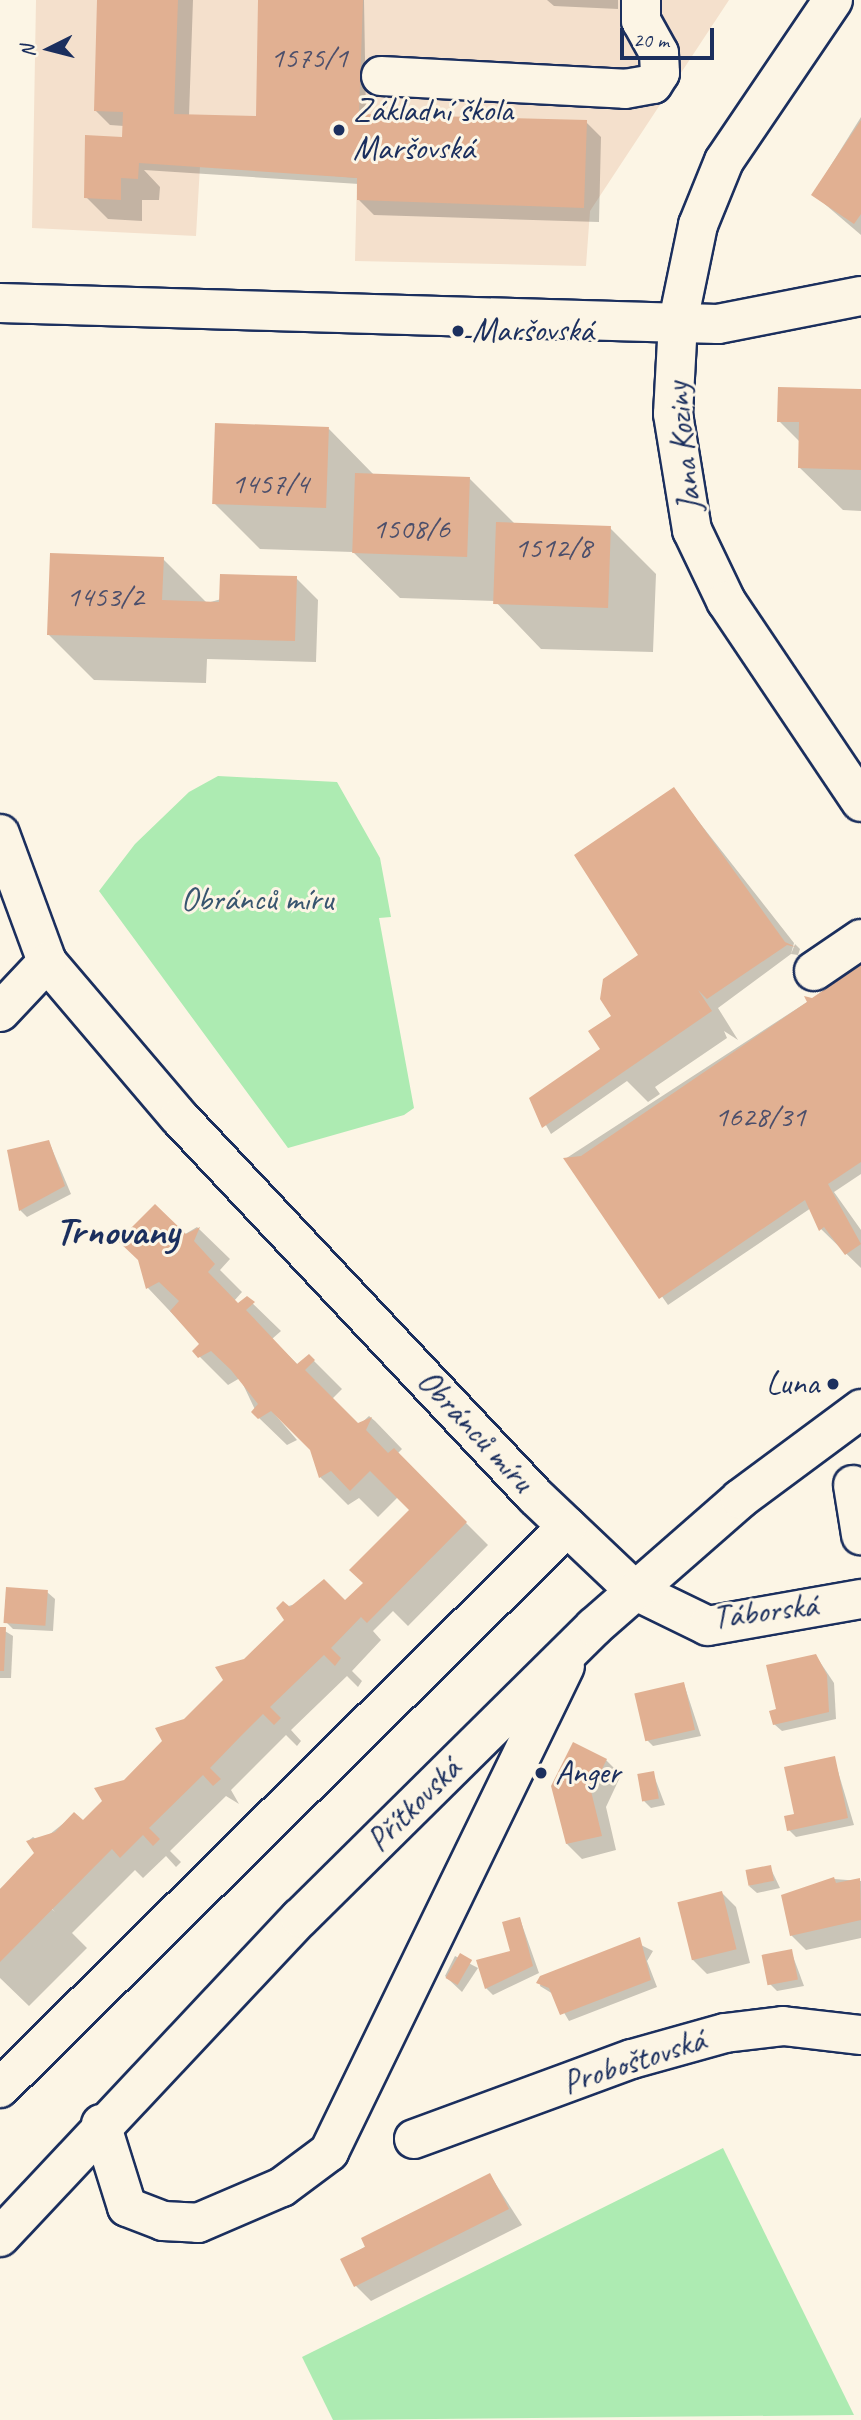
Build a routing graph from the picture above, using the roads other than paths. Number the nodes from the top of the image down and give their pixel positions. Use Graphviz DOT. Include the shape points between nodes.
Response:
graph roads {
  1 [pos="641,0"];
  2 [pos="834,0"];
  3 [pos="381,76"];
  4 [pos="861,296"];
  5 [pos="0,303"];
  6 [pos="678,322"];
  7 [pos="861,802"];
  8 [pos="0,834"];
  9 [pos="861,939"];
  10 [pos="47,962"];
  11 [pos="814,971"];
  12 [pos="0,1012"];
  13 [pos="861,1409"];
  14 [pos="853,1485"];
  15 [pos="567,1527"];
  16 [pos="861,1535"];
  17 [pos="635,1590"];
  18 [pos="861,1599"];
  19 [pos="573,1647"];
  20 [pos="861,2035"];
  21 [pos="0,2088"];
  22 [pos="101,2124"];
  23 [pos="414,2139"];
  24 [pos="0,2237"];
  1 -- 3 [label="street" via="641,21 659,53 660,73 653,85 625,89"];
  2 -- 6 [label="street, Jana Koziny" via="724,161 698,225"];
  4 -- 6 [label="street" via="718,324"];
  5 -- 6 [label="street"];
  6 -- 7 [label="street, Jana Koziny" via="673,414 692,530 726,601"];
  8 -- 10 [label="street, Obránců míru"];
  9 -- 11 [label="street"];
  10 -- 12 [label="street"];
  10 -- 15 [label="street, Obránců míru" via="179,1117"];
  13 -- 17 [label="street, Přítkovská" via="740,1499"];
  14 -- 16 [label="street"];
  15 -- 17 [label="street, Obránců míru"];
  15 -- 21 [label="street"];
  17 -- 18 [label="street, Táborská" via="708,1626"];
  17 -- 19 [label="street, Přítkovská"];
  19 -- 22 [label="street, Přítkovská"];
  19 -- 22 [label="street" via="329,2152 282,2187 198,2223 163,2221 127,2207"];
  20 -- 23 [label="street, Proboštovská" via="783,2025 725,2033 632,2059"];
  22 -- 24 [label="street, Přítkovská"];
}
